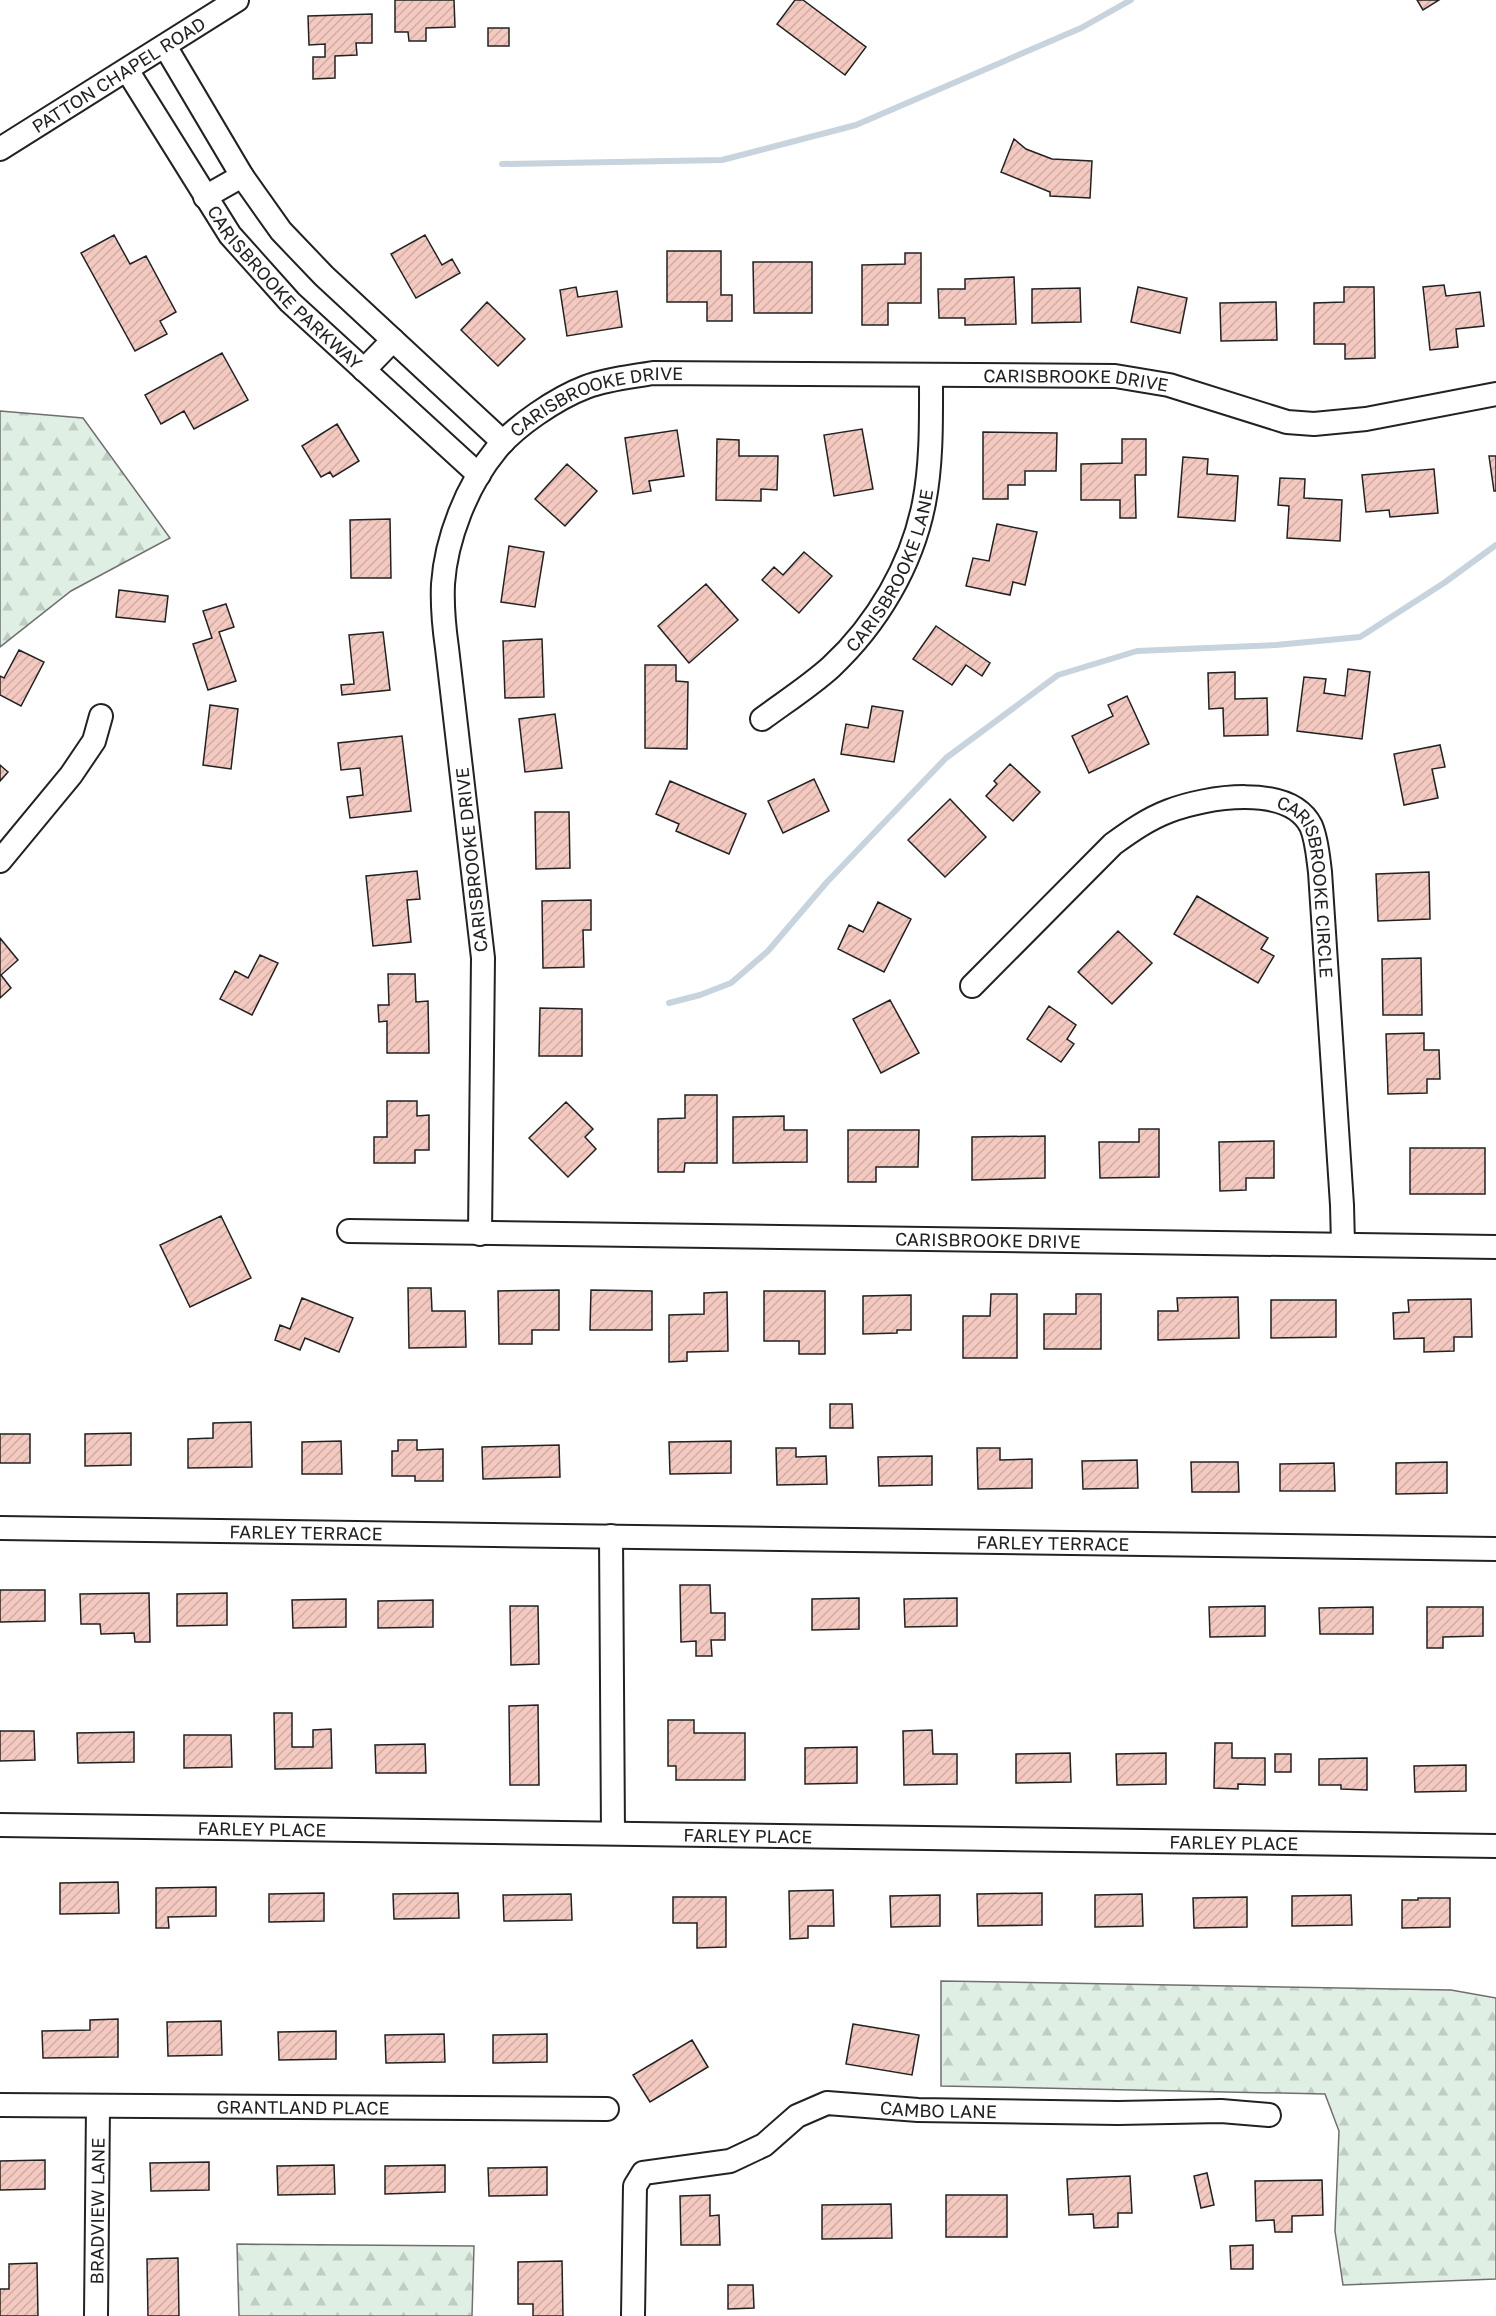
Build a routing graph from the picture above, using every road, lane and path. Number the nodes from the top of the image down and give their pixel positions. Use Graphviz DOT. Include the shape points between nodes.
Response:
graph roads {
  1 [pos="237,0"];
  2 [pos="165,46"];
  3 [pos="127,70"];
  4 [pos="0,149"];
  5 [pos="242,176"];
  6 [pos="205,197"];
  7 [pos="393,340"];
  8 [pos="364,370"];
  9 [pos="931,376"];
  10 [pos="1496,394"];
  11 [pos="503,442"];
  12 [pos="479,475"];
  13 [pos="101,716"];
  14 [pos="762,719"];
  15 [pos="0,861"];
  16 [pos="972,986"];
  17 [pos="349,1231"];
  18 [pos="480,1234"];
  19 [pos="1343,1244"];
  20 [pos="1496,1247"];
  21 [pos="0,1528"];
  22 [pos="611,1536"];
  23 [pos="1496,1549"];
  24 [pos="0,1825"];
  25 [pos="613,1833"];
  26 [pos="1496,1846"];
  27 [pos="0,2105"];
  28 [pos="98,2106"];
  29 [pos="607,2109"];
  30 [pos="1269,2115"];
  31 [pos="96,2316"];
  32 [pos="633,2316"];
  1 -- 2 [label="street, PATTON CHAPEL ROAD"];
  2 -- 3 [label="street, PATTON CHAPEL ROAD"];
  2 -- 5 [label="street, CARISBROOKE PARKWAY"];
  3 -- 4 [label="street, PATTON CHAPEL ROAD"];
  3 -- 6 [label="street, CARISBROOKE PARKWAY"];
  5 -- 6 [label="street"];
  5 -- 7 [label="street, CARISBROOKE PARKWAY" via="281,231"];
  6 -- 8 [label="street, CARISBROOKE PARKWAY" via="230,235 290,302"];
  7 -- 8 [label="street"];
  7 -- 11 [label="street, CARISBROOKE PARKWAY"];
  8 -- 12 [label="street, CARISBROOKE PARKWAY"];
  9 -- 10 [label="street, CARISBROOKE DRIVE" via="1114,376 1169,385 1287,422 1314,424 1366,419"];
  9 -- 11 [label="street, CARISBROOKE DRIVE" via="653,373 617,378 585,388 555,404"];
  9 -- 14 [label="street, CARISBROOKE LANE" via="924,503 899,578 861,636 831,667"];
  11 -- 12 [label="street, CARISBROOKE DRIVE"];
  12 -- 18 [label="street, CARISBROOKE DRIVE" via="453,530 443,585 443,613 483,958"];
  13 -- 15 [label="street" via="94,741 71,775"];
  16 -- 19 [label="street, CARISBROOKE CIRCLE" via="1113,844 1136,827 1195,802 1226,798 1282,802 1298,811 1310,825 1320,872"];
  17 -- 18 [label="street, CARISBROOKE DRIVE"];
  18 -- 19 [label="street, CARISBROOKE DRIVE"];
  19 -- 20 [label="street, CARISBROOKE DRIVE"];
  21 -- 22 [label="street, FARLEY TERRACE"];
  22 -- 23 [label="street, FARLEY TERRACE"];
  22 -- 25 [label="street"];
  24 -- 25 [label="street, FARLEY PLACE"];
  25 -- 26 [label="street, FARLEY PLACE"];
  27 -- 28 [label="street, GRANTLAND PLACE"];
  28 -- 29 [label="street, GRANTLAND PLACE"];
  28 -- 31 [label="street, BRADVIEW LANE"];
  30 -- 32 [label="street, CAMBO LANE" via="918,2110 827,2103 796,2116 764,2145 730,2161 643,2173 635,2186"];
}
